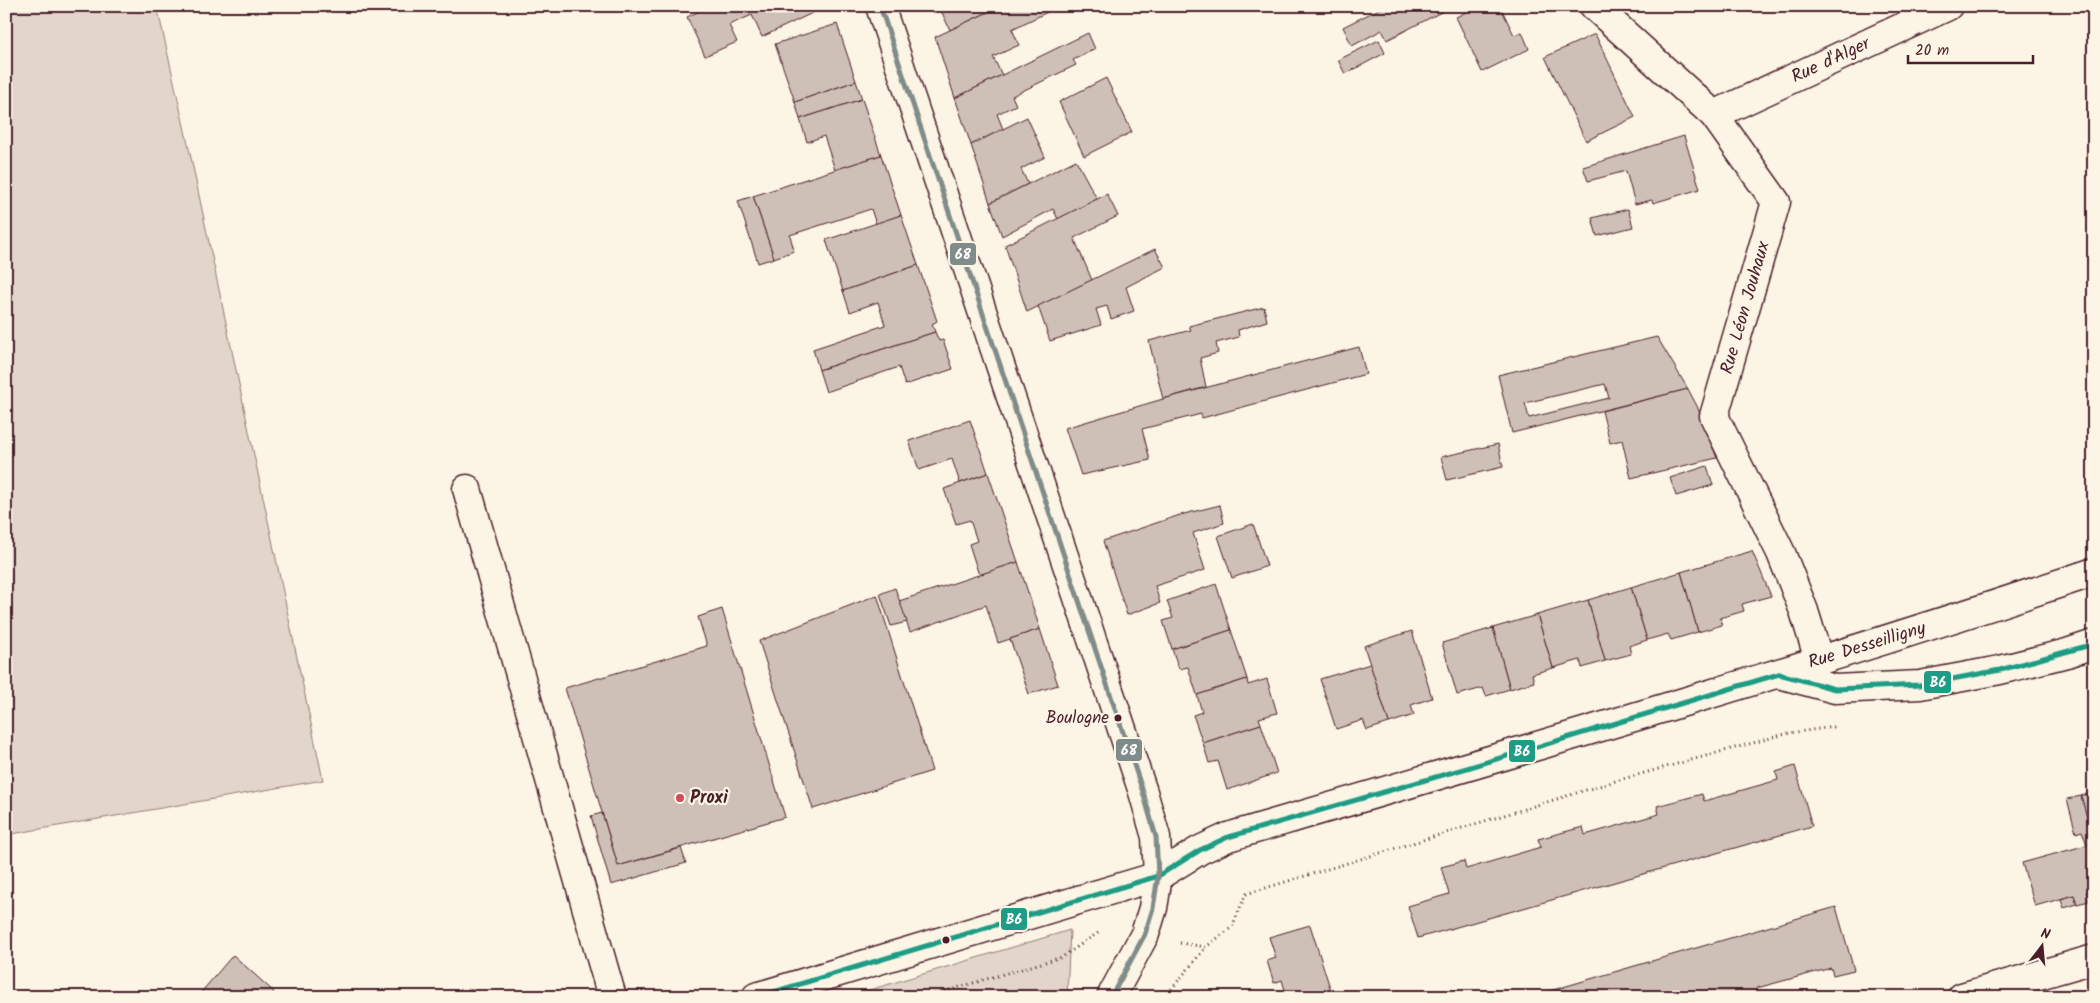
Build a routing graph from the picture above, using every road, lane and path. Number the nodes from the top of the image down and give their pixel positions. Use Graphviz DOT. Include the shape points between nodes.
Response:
graph roads {
  1 [pos="880,6"];
  2 [pos="1594,6"];
  3 [pos="1948,6"];
  4 [pos="1714,115"];
  5 [pos="467,489"];
  6 [pos="2094,572"];
  7 [pos="2094,644"];
  8 [pos="1819,660"];
  9 [pos="1778,674"];
  10 [pos="1841,726"];
  11 [pos="1158,876"];
  12 [pos="1101,931"];
  13 [pos="1173,942"];
  14 [pos="1206,947"];
  15 [pos="2094,959"];
  16 [pos="612,997"];
  17 [pos="756,997"];
  18 [pos="925,997"];
  19 [pos="1111,997"];
  20 [pos="1165,997"];
  21 [pos="1962,997"];
  1 -- 11 [label="street" via="1143,792 1156,837"];
  2 -- 4 [label="street, Rue Léon Jouhaux"];
  3 -- 4 [label="street, Rue d'Alger"];
  4 -- 8 [label="street, Rue Léon Jouhaux" via="1776,202 1714,416 1781,553"];
  5 -- 16 [label="street"];
  6 -- 8 [label="street, Rue Desseilligny" via="1906,635"];
  7 -- 9 [label="street" via="2000,670 1920,685 1835,689"];
  8 -- 9 [label="street, Rue Desseilligny"];
  9 -- 11 [label="street, Rue Desseilligny" via="1228,837"];
  10 -- 14 [label="path" via="1789,733 1619,780 1246,894 1232,927"];
  11 -- 17 [label="street, Rue Desseilligny"];
  11 -- 19 [label="street" via="1145,934"];
  12 -- 18 [label="path" via="1062,958"];
  13 -- 14 [label="path"];
  14 -- 20 [label="path"];
  15 -- 21 [label="street"];
}
